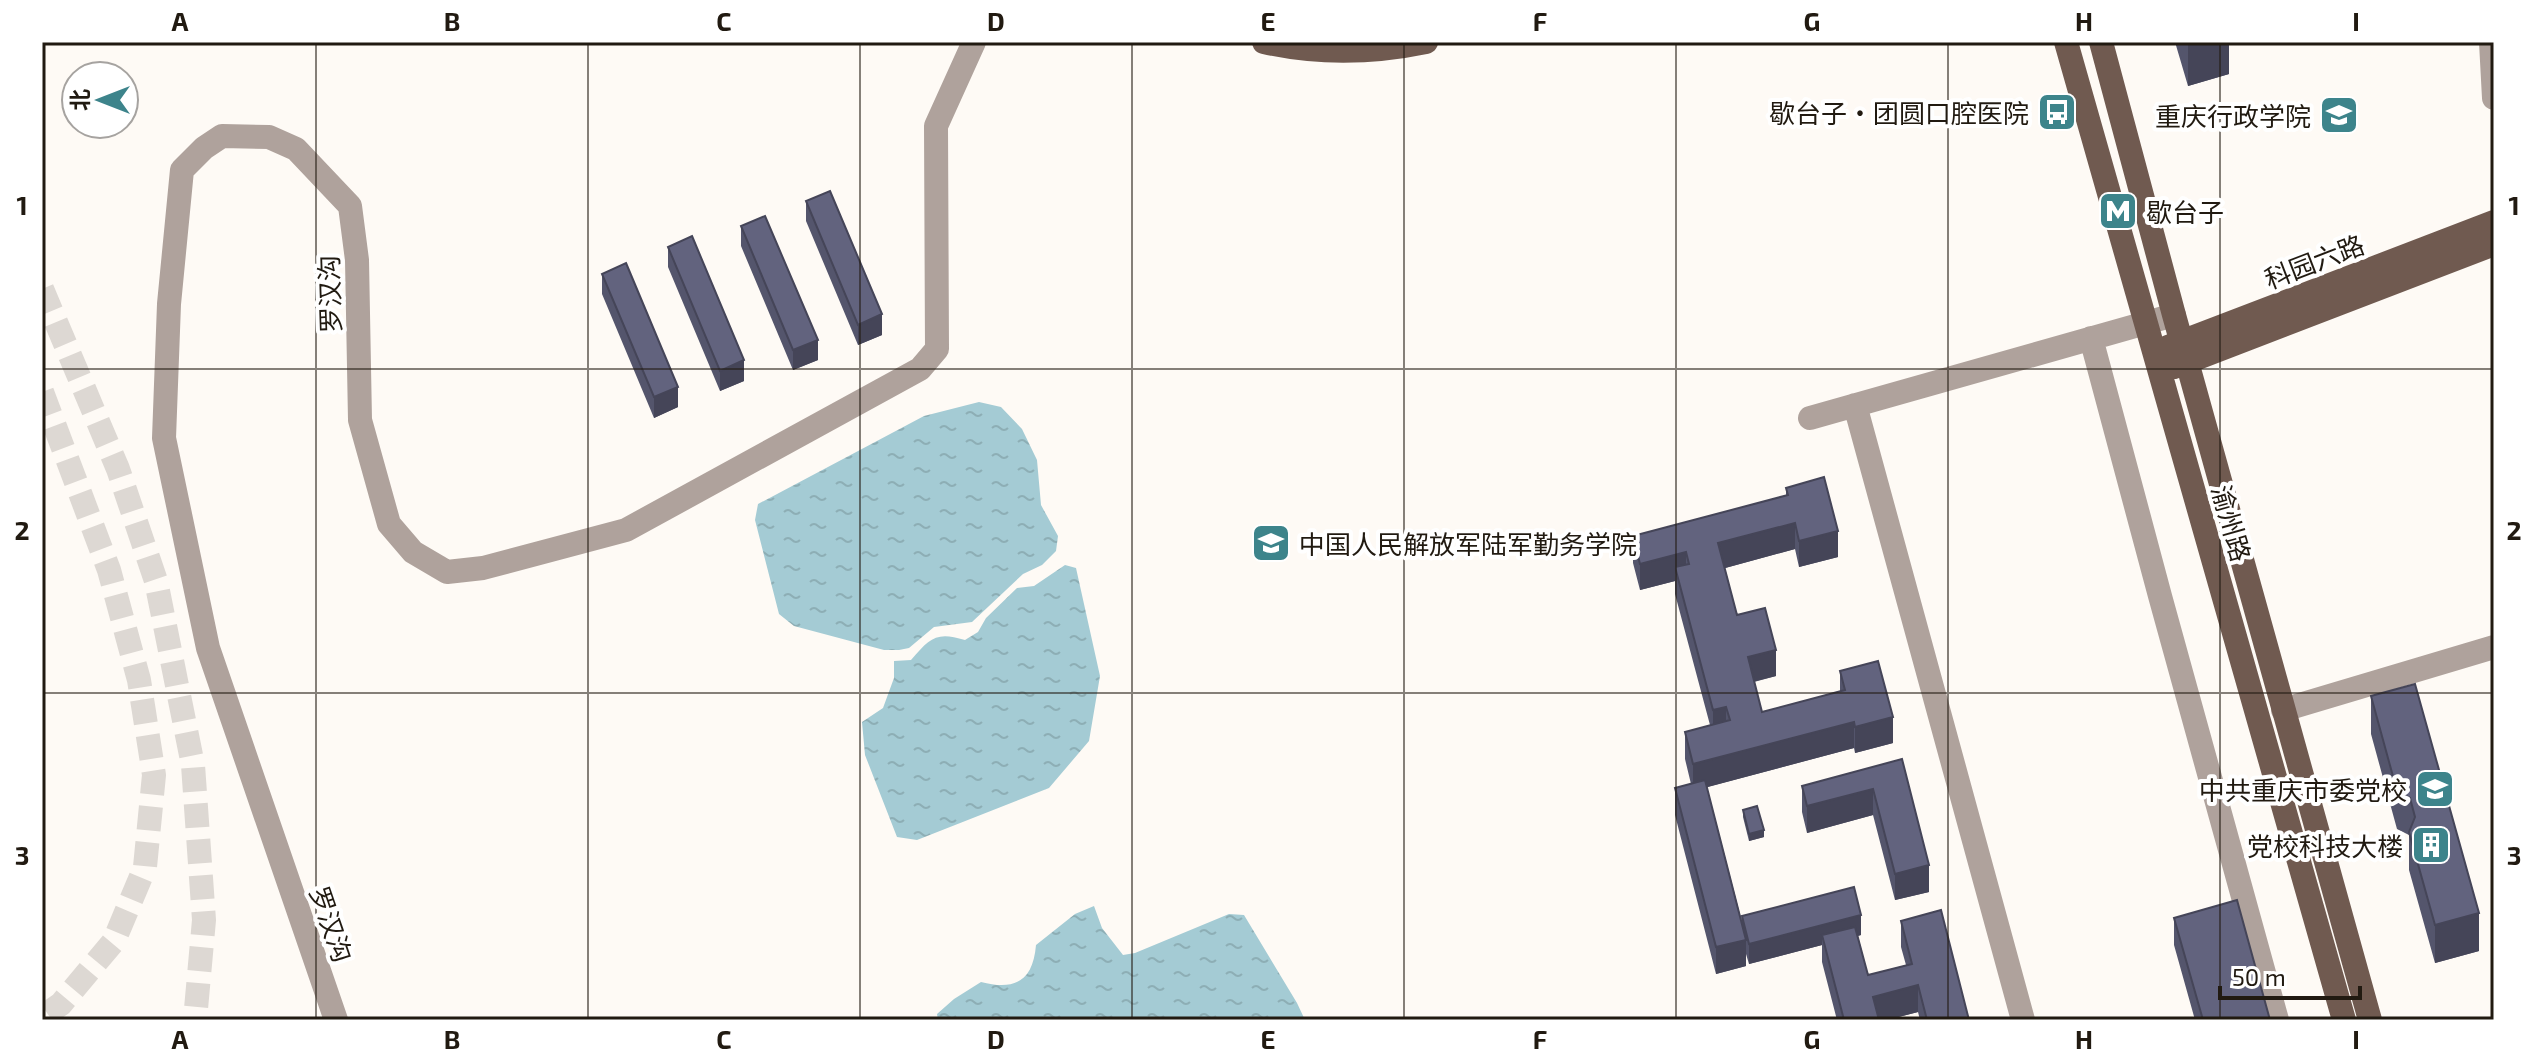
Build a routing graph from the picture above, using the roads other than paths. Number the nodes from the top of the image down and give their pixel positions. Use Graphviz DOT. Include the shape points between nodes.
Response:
graph roads {
  1 [pos="974,42"];
  2 [pos="1264,42"];
  3 [pos="1426,42"];
  4 [pos="2066,42"];
  5 [pos="2101,42"];
  6 [pos="2491,42"];
  7 [pos="2494,98"];
  8 [pos="2494,222"];
  9 [pos="2494,244"];
  10 [pos="2174,315"];
  11 [pos="2146,323"];
  12 [pos="2091,338"];
  13 [pos="2184,352"];
  14 [pos="2157,362"];
  15 [pos="1855,405"];
  16 [pos="1810,418"];
  17 [pos="2494,647"];
  18 [pos="2283,710"];
  19 [pos="336,1020"];
  20 [pos="2023,1020"];
  21 [pos="2277,1020"];
  22 [pos="2344,1020"];
  23 [pos="2370,1020"];
  1 -- 19 [label="street, 罗汉沟" via="936,126 937,349 920,369 626,530 483,568 447,572 413,552 389,524 360,420 357,260 350,206 296,149 269,137 222,136 182,170 164,438 208,648"];
  2 -- 3 [label="main road" via="1351,51"];
  4 -- 11 [label="main road, 渝州路"];
  5 -- 10 [label="main road, 渝州路"];
  6 -- 7 [label="street"];
  8 -- 13 [label="main road, 科园六路"];
  9 -- 13 [label="main road, 科园六路"];
  10 -- 11 [label="street"];
  10 -- 13 [label="main road, 渝州路"];
  11 -- 12 [label="street"];
  11 -- 14 [label="main road, 渝州路"];
  12 -- 15 [label="street"];
  12 -- 21 [label="street"];
  13 -- 14 [label="main road, 科园六路"];
  13 -- 18 [label="main road, 渝州路"];
  14 -- 22 [label="main road, 渝州路"];
  15 -- 16 [label="street"];
  15 -- 20 [label="street"];
  17 -- 18 [label="street"];
  18 -- 23 [label="main road, 渝州路"];
}
